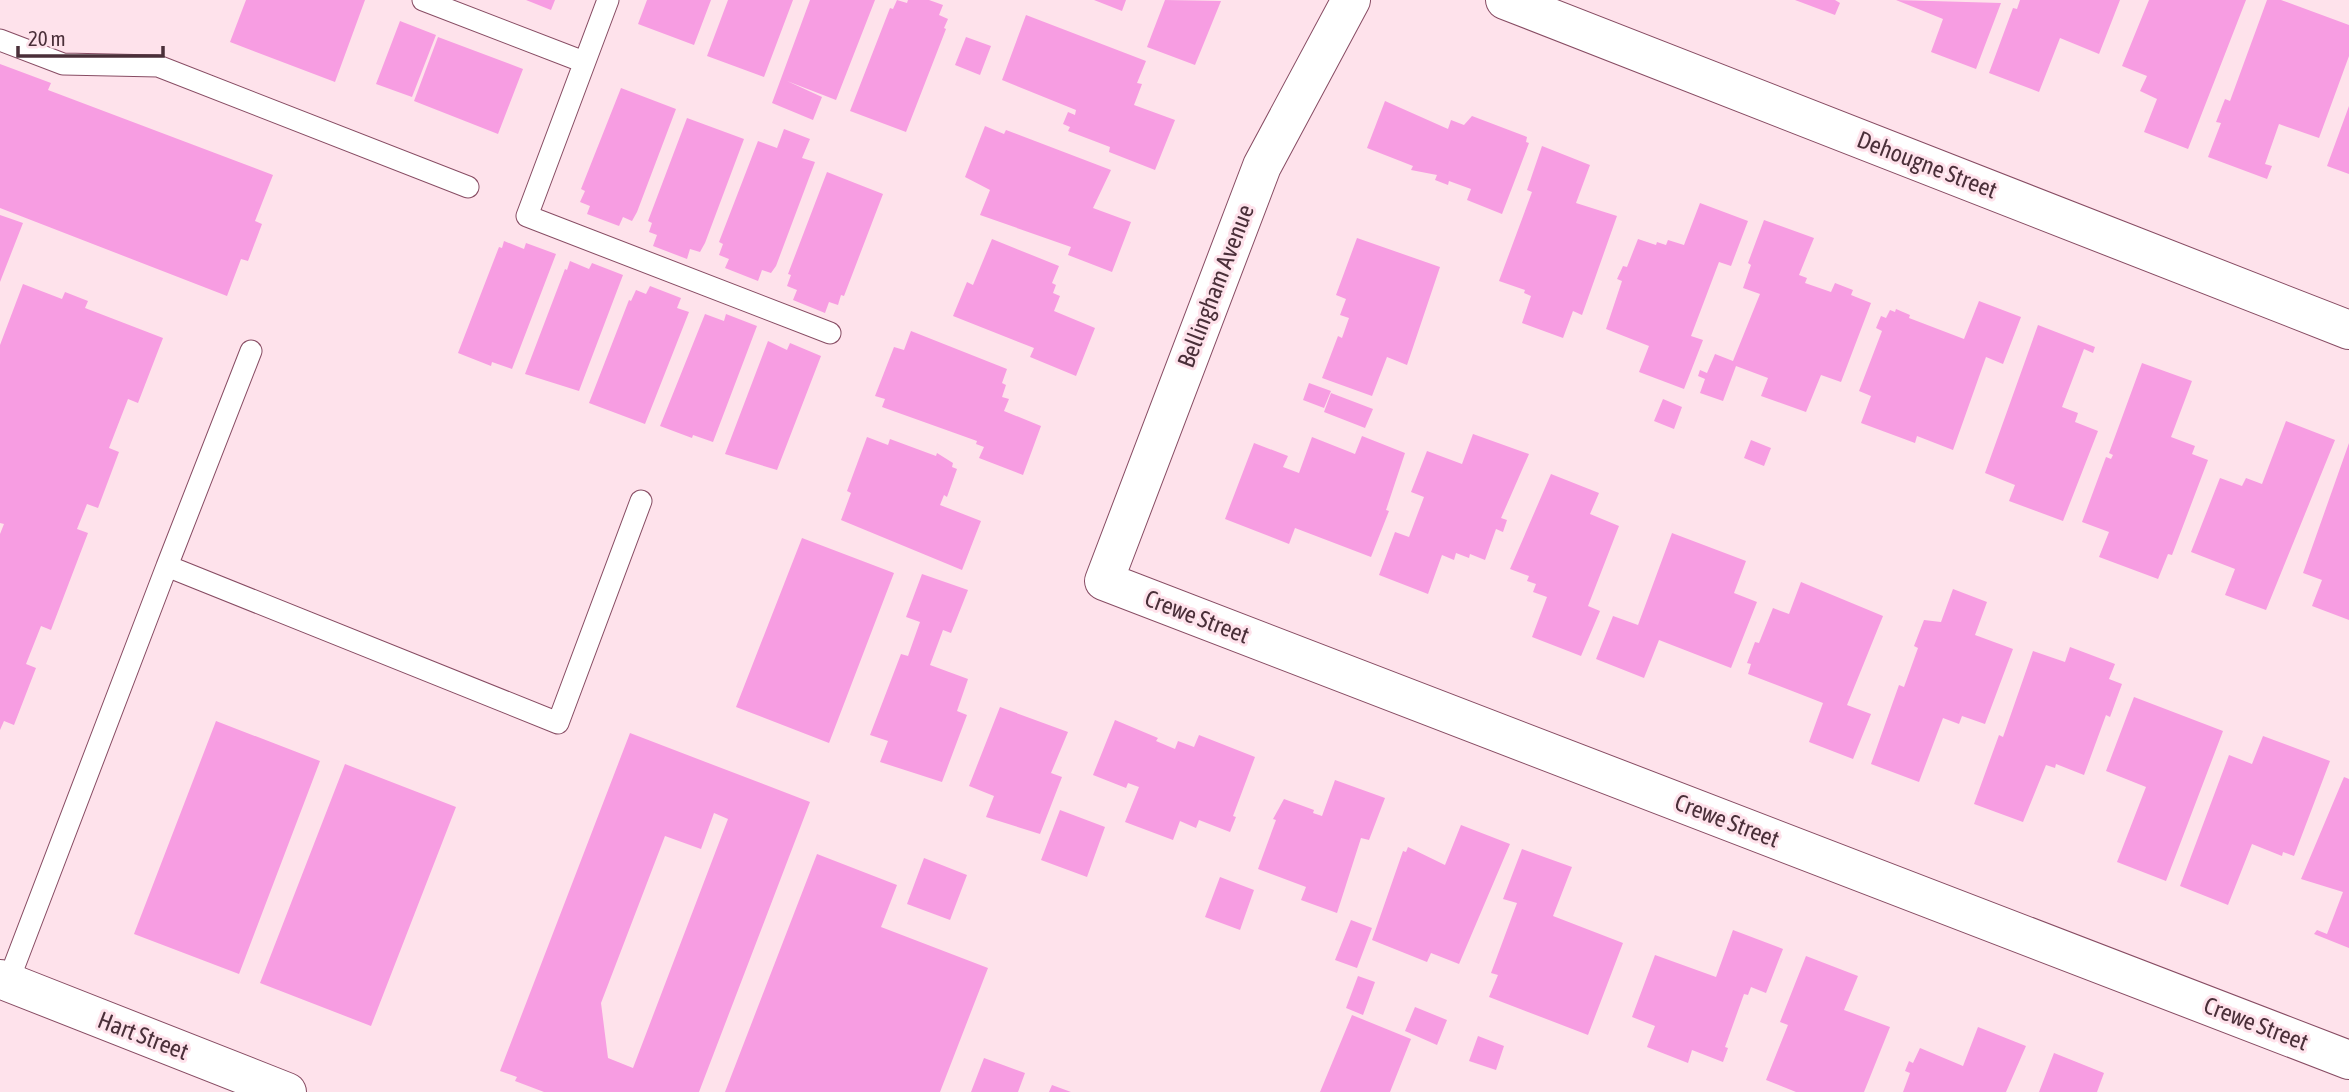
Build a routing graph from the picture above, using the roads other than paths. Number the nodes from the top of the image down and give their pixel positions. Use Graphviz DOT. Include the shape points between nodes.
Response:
graph roads {
  1 [pos="424,0"];
  2 [pos="608,0"];
  3 [pos="1351,0"];
  4 [pos="1505,0"];
  5 [pos="0,40"];
  6 [pos="584,62"];
  7 [pos="468,187"];
  8 [pos="2349,330"];
  9 [pos="830,333"];
  10 [pos="251,351"];
  11 [pos="642,501"];
  12 [pos="167,566"];
  13 [pos="1104,581"];
  14 [pos="4,981"];
  15 [pos="2349,1060"];
  16 [pos="279,1091"];
  1 -- 6 [label="lane"];
  2 -- 6 [label="lane"];
  3 -- 13 [label="street, Bellingham Avenue" via="1262,166"];
  4 -- 8 [label="street, Dehougne Street"];
  5 -- 7 [label="lane" via="63,64 158,66"];
  6 -- 9 [label="lane" via="527,216"];
  10 -- 12 [label="lane"];
  11 -- 12 [label="lane" via="558,723"];
  12 -- 14 [label="lane"];
  13 -- 15 [label="street, Crewe Street"];
  14 -- 16 [label="street, Hart Street"];
}
